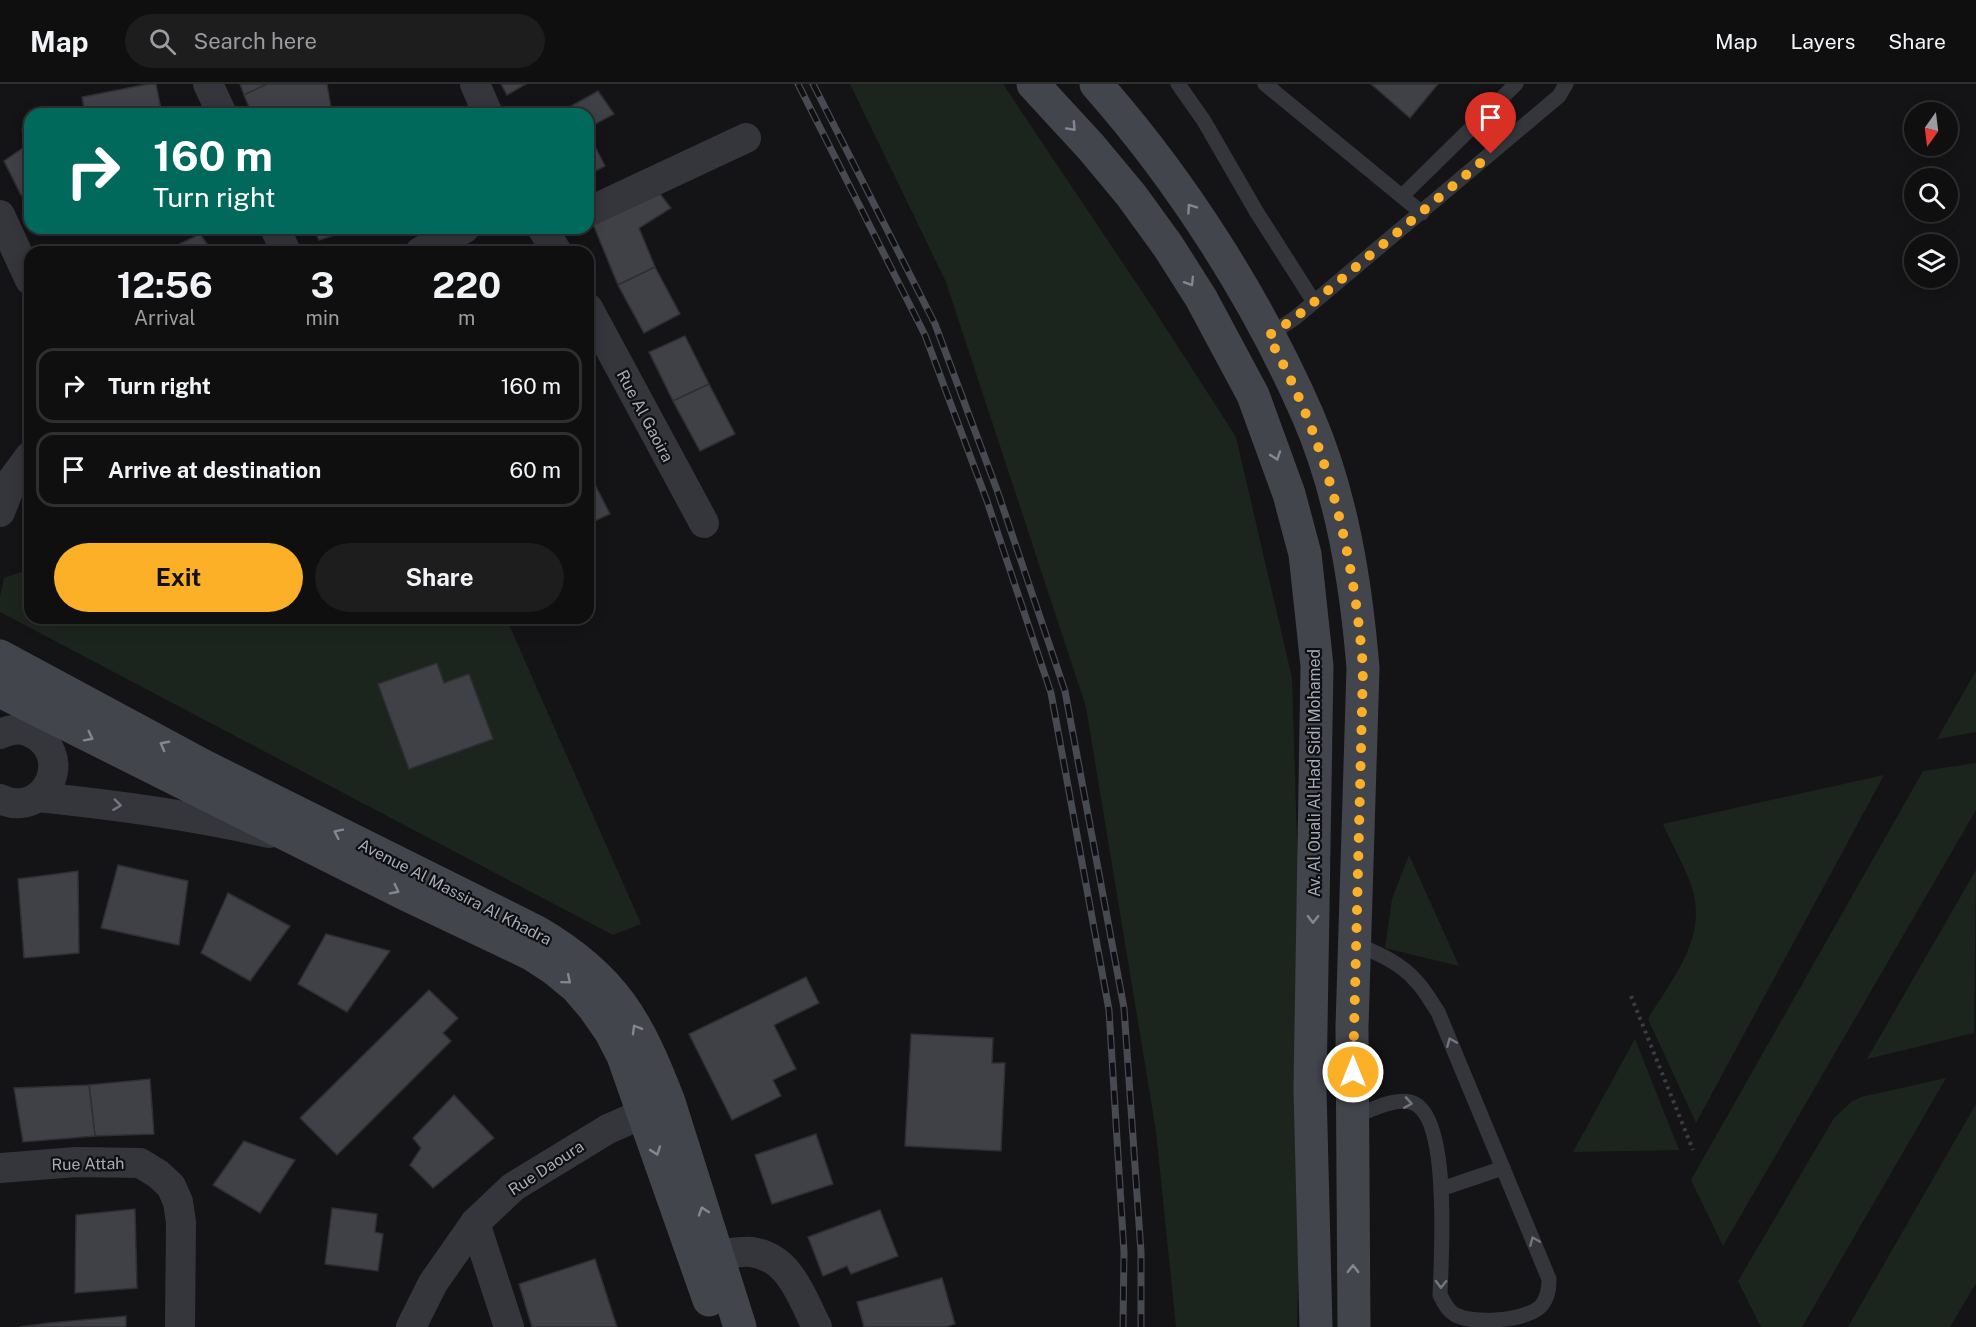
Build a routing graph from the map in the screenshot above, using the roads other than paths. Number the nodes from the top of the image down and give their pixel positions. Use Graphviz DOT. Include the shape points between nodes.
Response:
graph roads {
  1 [pos="208,84"];
  2 [pos="475,84"];
  3 [pos="1033,84"];
  4 [pos="1096,84"];
  5 [pos="1178,84"];
  6 [pos="1265,84"];
  7 [pos="1516,84"];
  8 [pos="1566,84"];
  9 [pos="219,108"];
  10 [pos="485,108"];
  11 [pos="746,138"];
  12 [pos="1402,196"];
  13 [pos="594,209"];
  14 [pos="1422,213"];
  15 [pos="0,215"];
  16 [pos="454,234"];
  17 [pos="431,246"];
  18 [pos="24,267"];
  19 [pos="1314,302"];
  20 [pos="594,319"];
  21 [pos="1268,336"];
  22 [pos="24,464"];
  23 [pos="0,512"];
  24 [pos="704,523"];
  25 [pos="0,656"];
  26 [pos="0,691"];
  27 [pos="47,712"];
  28 [pos="0,734"];
  29 [pos="38,797"];
  30 [pos="0,799"];
  31 [pos="296,840"];
  32 [pos="1356,944"];
  33 [pos="656,1108"];
  34 [pos="1353,1117"];
  35 [pos="0,1168"];
  36 [pos="1503,1168"];
  37 [pos="1441,1189"];
  38 [pos="475,1222"];
  39 [pos="717,1255"];
  40 [pos="1448,1309"];
  41 [pos="180,1327"];
  42 [pos="411,1327"];
  43 [pos="509,1327"];
  44 [pos="718,1327"];
  45 [pos="740,1327"];
  46 [pos="817,1327"];
  47 [pos="1316,1327"];
  48 [pos="1354,1327"];
  49 [pos="1452,1327"];
  1 -- 9 [label="street"];
  2 -- 10 [label="street"];
  3 -- 47 [label="street, Av. Al Ouali Al Had Sidi Mohamed, one-way" via="1131,195 1201,298 1253,395 1289,494 1305,554 1317,666 1310,1088"];
  21 -- 4 [label="street, one-way" via="1199,219 1155,156"];
  5 -- 19 [label="lane"];
  6 -- 12 [label="lane"];
  7 -- 12 [label="lane"];
  8 -- 14 [label="lane" via="1559,96"];
  11 -- 13 [label="street"];
  12 -- 14 [label="lane"];
  14 -- 19 [label="lane"];
  15 -- 18 [label="street"];
  16 -- 17 [label="street"];
  19 -- 21 [label="lane"];
  20 -- 24 [label="street, Rue Al Gaoira"];
  21 -- 32 [label="street" via="1308,417 1326,467 1359,618 1363,668"];
  22 -- 23 [label="street" via="13,479"];
  25 -- 27 [label="street, Avenue Al Massira Al Khadra"];
  26 -- 27 [label="street, Avenue Al Massira Al Khadra"];
  27 -- 28 [label="street" via="21,729"];
  27 -- 29 [label="street" via="54,767 50,784"];
  27 -- 31 [label="street, Avenue Al Massira Al Khadra, one-way"];
  33 -- 27 [label="street, Avenue Al Massira Al Khadra, one-way" via="652,1060 621,1002 561,946 215,771"];
  29 -- 30 [label="street" via="14,804"];
  29 -- 31 [label="street, one-way" via="203,819"];
  31 -- 33 [label="street, Avenue Al Massira Al Khadra, one-way" via="531,954 554,969 594,1008"];
  32 -- 34 [label="street"];
  36 -- 32 [label="lane, one-way" via="1438,1012 1416,980 1403,969"];
  33 -- 38 [label="street, Rue Daoura" via="608,1129 513,1187"];
  39 -- 33 [label="street, Avenue Al Massira Al Khadra, one-way"];
  33 -- 44 [label="street, Avenue Al Massira Al Khadra, one-way"];
  34 -- 37 [label="lane, one-way" via="1400,1101 1419,1105 1428,1116 1438,1151"];
  48 -- 34 [label="street, one-way"];
  35 -- 41 [label="street, Rue Attah" via="76,1162 140,1163 158,1174 171,1186 181,1222"];
  36 -- 37 [label="lane"];
  40 -- 36 [label="lane, one-way" via="1469,1319 1498,1320 1527,1314 1541,1306 1548,1295 1549,1279"];
  37 -- 40 [label="lane, one-way" via="1440,1295"];
  38 -- 42 [label="street, Rue Daoura" via="433,1283"];
  38 -- 43 [label="street"];
  39 -- 45 [label="street, Avenue Al Massira Al Khadra"];
  39 -- 46 [label="street" via="749,1252 778,1263 789,1272"];
  40 -- 49 [label="lane"];
}
